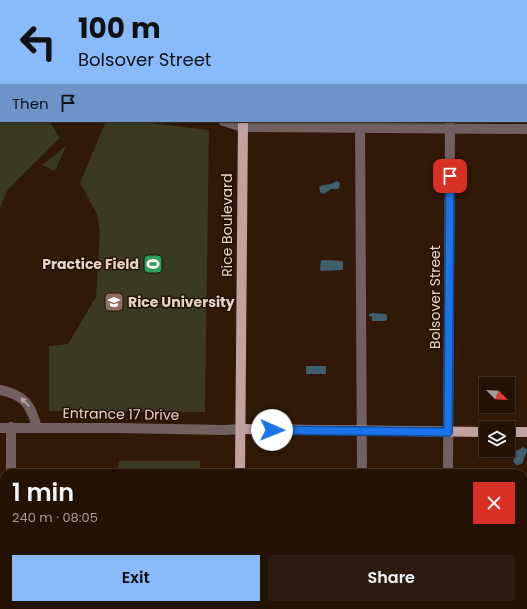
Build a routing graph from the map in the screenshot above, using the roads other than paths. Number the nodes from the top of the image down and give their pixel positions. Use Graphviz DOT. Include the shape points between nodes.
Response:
graph roads {
  1 [pos="230,122"];
  2 [pos="243,124"];
  3 [pos="360,124"];
  4 [pos="450,125"];
  5 [pos="527,129"];
  6 [pos="0,390"];
  7 [pos="11,427"];
  8 [pos="0,428"];
  9 [pos="37,428"];
  10 [pos="241,429"];
  11 [pos="363,431"];
  12 [pos="448,432"];
  13 [pos="479,432"];
  14 [pos="515,432"];
  15 [pos="527,432"];
  16 [pos="11,469"];
  17 [pos="240,469"];
  18 [pos="362,469"];
  19 [pos="448,469"];
  1 -- 2 [label="street"];
  2 -- 3 [label="street"];
  2 -- 10 [label="main road, Rice Boulevard"];
  3 -- 4 [label="street"];
  3 -- 11 [label="street"];
  4 -- 5 [label="street"];
  4 -- 12 [label="street, Bolsover Street"];
  9 -- 6 [label="street, one-way" via="27,404 10,392"];
  7 -- 8 [label="street, Entrance 17 Drive"];
  7 -- 9 [label="street, Entrance 17 Drive"];
  7 -- 16 [label="street"];
  9 -- 10 [label="street, Entrance 17 Drive"];
  10 -- 11 [label="main road"];
  10 -- 17 [label="main road, Rice Boulevard"];
  11 -- 12 [label="main road"];
  11 -- 18 [label="street"];
  12 -- 13 [label="main road"];
  12 -- 19 [label="street, Bolsover Street"];
  14 -- 15 [label="main road"];
}
